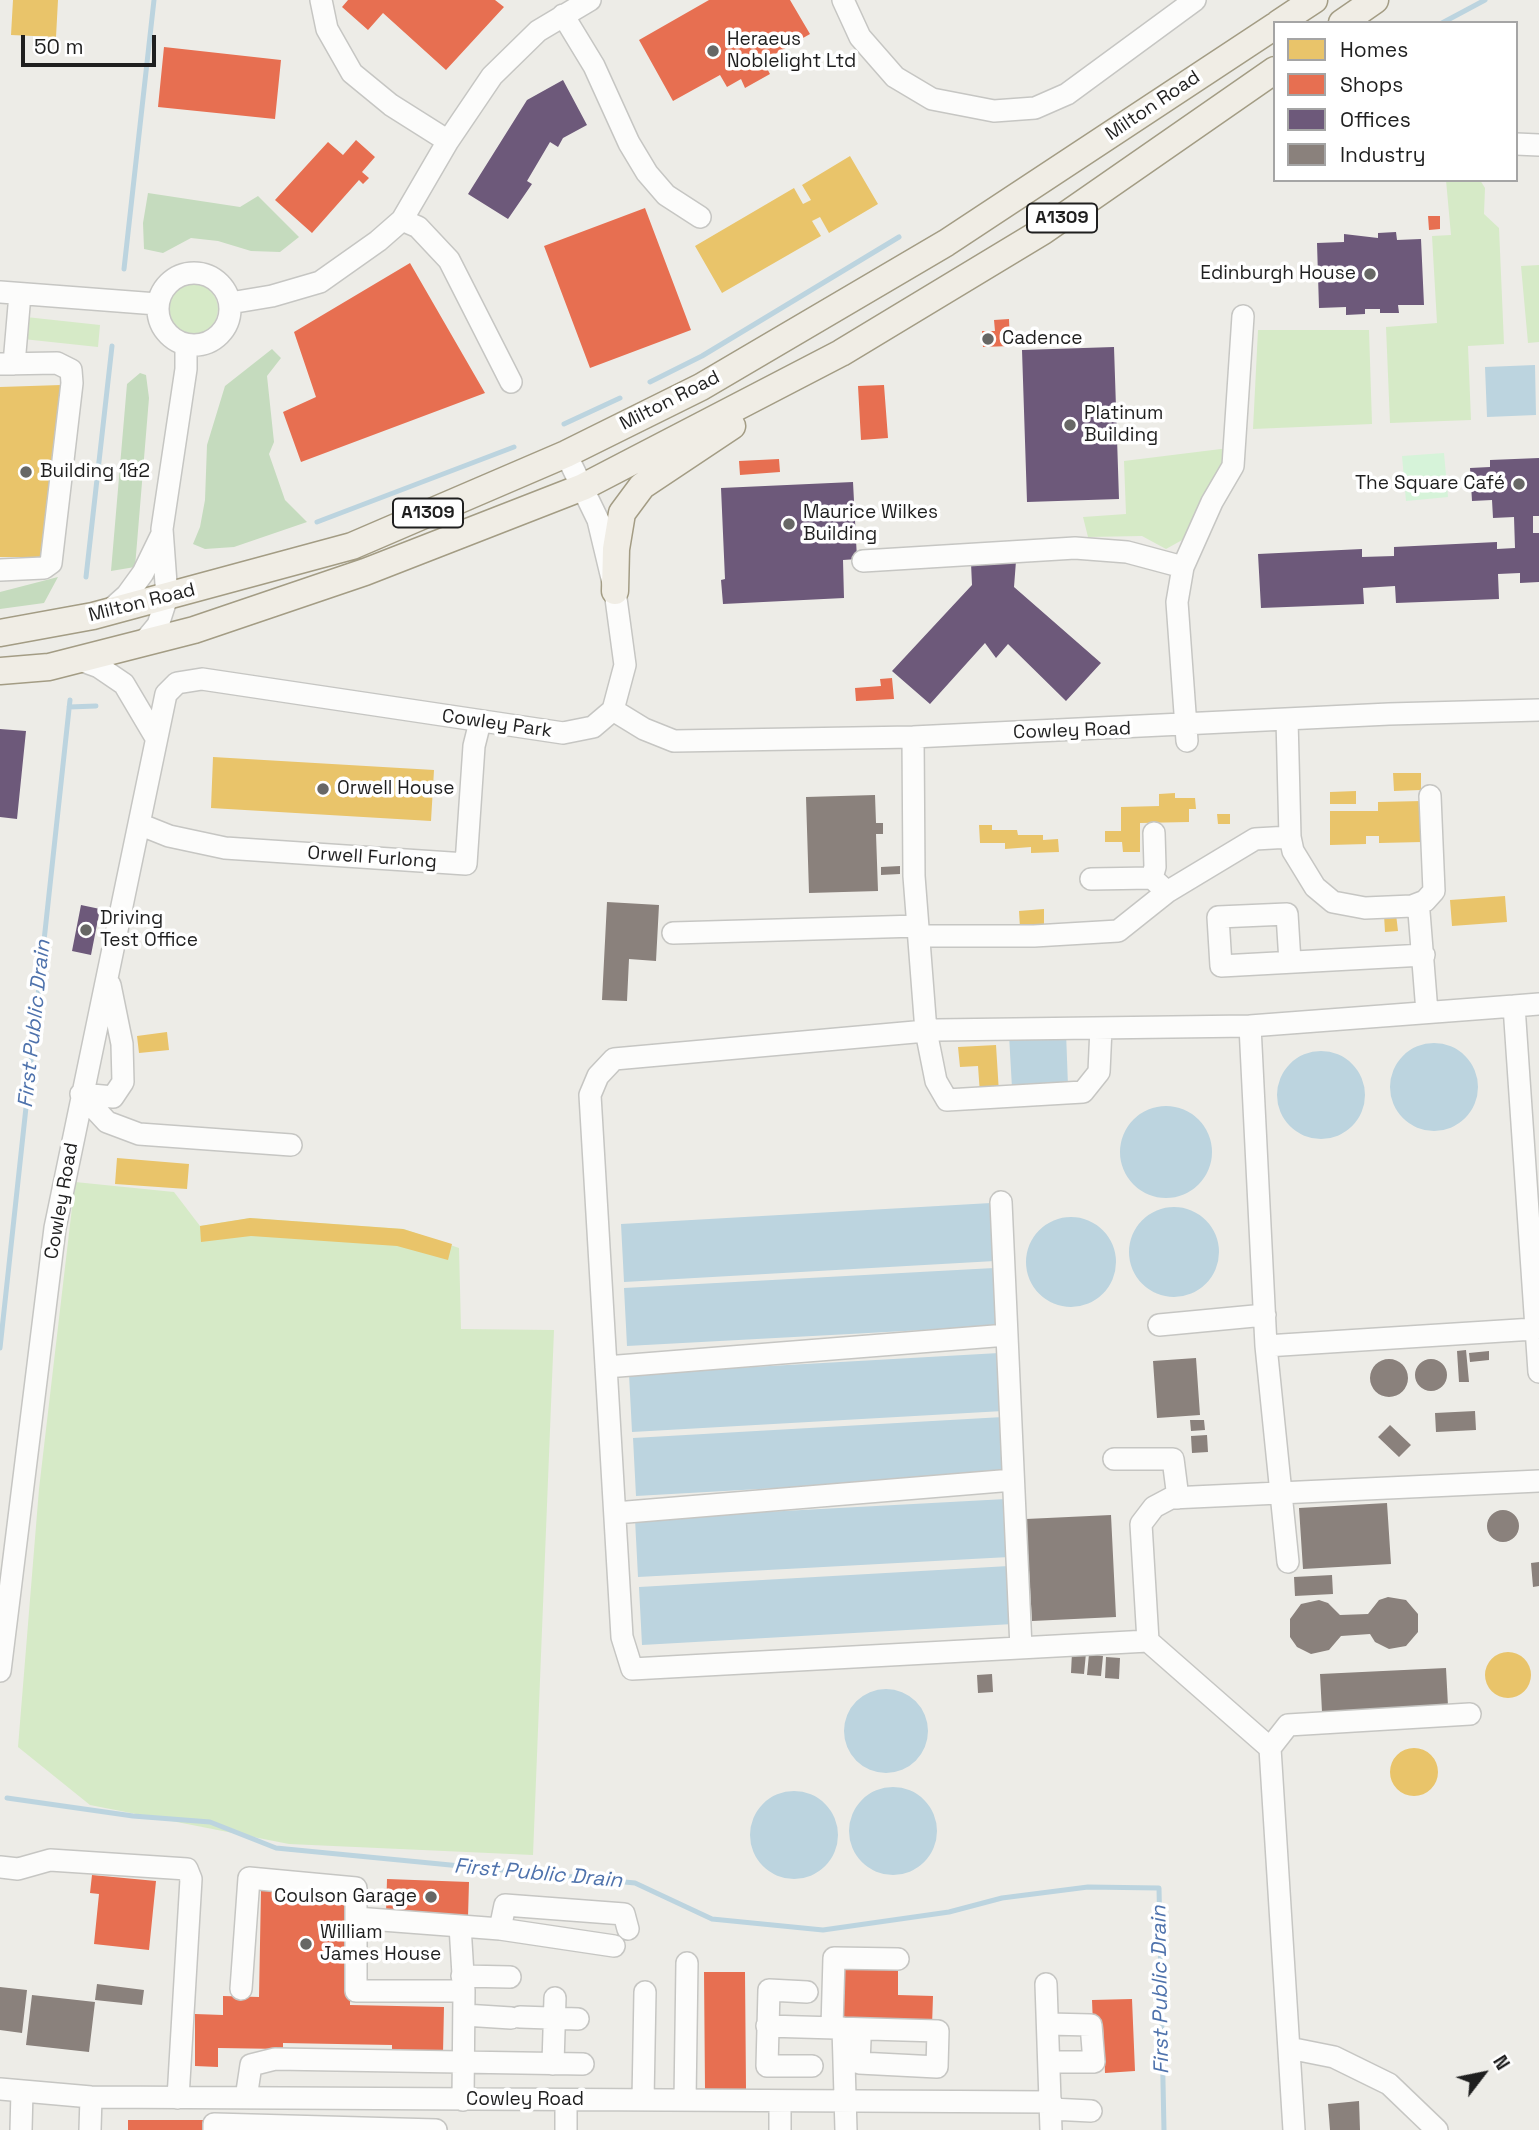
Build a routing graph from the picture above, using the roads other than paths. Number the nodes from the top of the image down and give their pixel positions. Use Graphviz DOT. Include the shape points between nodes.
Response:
graph roads {
  1 [pos="321,0"];
  2 [pos="590,0"];
  3 [pos="843,0"];
  4 [pos="1195,0"];
  5 [pos="1314,0"];
  6 [pos="1375,0"];
  7 [pos="563,15"];
  8 [pos="1282,21"];
  9 [pos="1345,21"];
  10 [pos="1273,27"];
  11 [pos="1273,71"];
  12 [pos="448,141"];
  13 [pos="1518,144"];
  14 [pos="1539,145"];
  15 [pos="700,217"];
  16 [pos="402,220"];
  17 [pos="10,293"];
  18 [pos="230,303"];
  19 [pos="157,304"];
  20 [pos="1243,316"];
  21 [pos="186,345"];
  22 [pos="841,353"];
  23 [pos="7,364"];
  24 [pos="511,382"];
  25 [pos="566,454"];
  26 [pos="583,487"];
  27 [pos="161,536"];
  28 [pos="863,561"];
  29 [pos="1183,567"];
  30 [pos="0,570"];
  31 [pos="365,572"];
  32 [pos="615,591"];
  33 [pos="167,597"];
  34 [pos="107,612"];
  35 [pos="0,633"];
  36 [pos="143,643"];
  37 [pos="76,659"];
  38 [pos="7,674"];
  39 [pos="163,702"];
  40 [pos="613,710"];
  41 [pos="1539,710"];
  42 [pos="1287,719"];
  43 [pos="480,722"];
  44 [pos="1187,734"];
  45 [pos="913,737"];
  46 [pos="156,738"];
  47 [pos="1430,796"];
  48 [pos="139,824"];
  49 [pos="1154,833"];
  50 [pos="1290,837"];
  51 [pos="1091,879"];
  52 [pos="1160,885"];
  53 [pos="1412,906"];
  54 [pos="918,931"];
  55 [pos="673,933"];
  56 [pos="1424,955"];
  57 [pos="1290,962"];
  58 [pos="109,977"];
  59 [pos="1539,1004"];
  60 [pos="1514,1006"];
  61 [pos="1427,1012"];
  62 [pos="1250,1026"];
  63 [pos="1101,1028"];
  64 [pos="926,1031"];
  65 [pos="81,1094"];
  66 [pos="291,1145"];
  67 [pos="1001,1202"];
  68 [pos="1265,1315"];
  69 [pos="1159,1325"];
  70 [pos="1534,1329"];
  71 [pos="1007,1335"];
  72 [pos="1266,1346"];
  73 [pos="606,1367"];
  74 [pos="1539,1372"];
  75 [pos="1114,1459"];
  76 [pos="1013,1480"];
  77 [pos="1539,1481"];
  78 [pos="1283,1494"];
  79 [pos="1178,1498"];
  80 [pos="615,1513"];
  81 [pos="1288,1562"];
  82 [pos="1148,1641"];
  83 [pos="1021,1648"];
  84 [pos="0,1671"];
  85 [pos="1470,1714"];
  86 [pos="1270,1748"];
  87 [pos="0,1867"];
  88 [pos="356,1918"];
  89 [pos="460,1926"];
  90 [pos="500,1929"];
  91 [pos="628,1929"];
  92 [pos="614,1945"];
  93 [pos="898,1959"];
  94 [pos="687,1963"];
  95 [pos="510,1977"];
  96 [pos="463,1983"];
  97 [pos="1046,1984"];
  98 [pos="241,1989"];
  99 [pos="645,1992"];
  100 [pos="807,1992"];
  101 [pos="554,2008"];
  102 [pos="464,2014"];
  103 [pos="578,2019"];
  104 [pos="1048,2024"];
  105 [pos="767,2026"];
  106 [pos="845,2031"];
  107 [pos="1289,2048"];
  108 [pos="1049,2062"];
  109 [pos="463,2064"];
  110 [pos="553,2064"];
  111 [pos="583,2064"];
  112 [pos="812,2066"];
  113 [pos="0,2089"];
  114 [pos="22,2091"];
  115 [pos="91,2097"];
  116 [pos="178,2098"];
  117 [pos="246,2098"];
  118 [pos="463,2100"];
  119 [pos="566,2100"];
  120 [pos="643,2100"];
  121 [pos="685,2100"];
  122 [pos="780,2102"];
  123 [pos="844,2103"];
  124 [pos="1091,2110"];
  125 [pos="1051,2114"];
  126 [pos="21,2130"];
  127 [pos="90,2130"];
  128 [pos="214,2130"];
  129 [pos="436,2130"];
  130 [pos="566,2130"];
  131 [pos="780,2130"];
  132 [pos="846,2130"];
  133 [pos="1294,2130"];
  134 [pos="1437,2130"];
  1 -- 12 [label="street" via="327,29 352,73 391,105"];
  2 -- 7 [label="street"];
  3 -- 4 [label="street" via="860,37 895,77 932,99 994,111 1035,108 1067,94"];
  5 -- 8 [label="main road"];
  6 -- 9 [label="main road"];
  7 -- 12 [label="street" via="512,54"];
  7 -- 15 [label="street" via="648,173 666,195"];
  10 -- 25 [label="main road, Milton Road / A1309" via="946,243 701,387"];
  11 -- 22 [label="main road, Milton Road / A1309" via="1043,231"];
  12 -- 16 [label="street"];
  13 -- 14 [label="street"];
  16 -- 18 [label="street" via="320,282"];
  16 -- 24 [label="street" via="418,227 475,297"];
  17 -- 19 [label="street"];
  17 -- 23 [label="street"];
  18 -- 19 [label="street" via="210,276 187,273 167,283"];
  18 -- 21 [label="street" via="230,315 219,336 198,346"];
  19 -- 21 [label="street" via="162,327"];
  20 -- 29 [label="street" via="1233,466"];
  21 -- 27 [label="street"];
  22 -- 26 [label="main road, Milton Road / A1309"];
  22 -- 32 [label="main road, A1309" via="642,486 622,513"];
  23 -- 30 [label="street" via="57,363 71,370 72,383 51,563 44,568"];
  25 -- 26 [label="street"];
  25 -- 33 [label="main road, Milton Road / A1309" via="352,546"];
  26 -- 31 [label="main road, Milton Road / A1309"];
  26 -- 32 [label="street" via="598,520"];
  27 -- 33 [label="street"];
  27 -- 34 [label="street" via="144,573"];
  28 -- 29 [label="street" via="1075,548 1127,552"];
  29 -- 44 [label="street" via="1177,601"];
  31 -- 33 [label="main road, A1309" via="212,608 176,605"];
  31 -- 36 [label="main road, Milton Road / A1309"];
  32 -- 40 [label="street" via="625,665"];
  33 -- 34 [label="main road, Milton Road / A1309"];
  33 -- 36 [label="street" via="158,625"];
  34 -- 35 [label="main road, Milton Road / A1309"];
  36 -- 37 [label="main road, Milton Road / A1309"];
  37 -- 38 [label="main road, Milton Road / A1309"];
  37 -- 46 [label="street" via="99,667 124,684"];
  39 -- 43 [label="street, Cowley Park" via="177,683 202,679"];
  39 -- 46 [label="street, Cowley Road"];
  40 -- 43 [label="street, Cowley Park" via="593,727 563,733"];
  40 -- 45 [label="street, Cowley Road" via="674,741"];
  41 -- 42 [label="street, Cowley Road"];
  42 -- 44 [label="street, Cowley Road"];
  42 -- 50 [label="street"];
  43 -- 48 [label="street, Orwell Furlong" via="474,746 466,864 225,848"];
  44 -- 45 [label="street, Cowley Road"];
  45 -- 54 [label="street"];
  46 -- 48 [label="street, Cowley Road"];
  47 -- 53 [label="street" via="1441,834 1434,891"];
  48 -- 58 [label="street, Cowley Road"];
  49 -- 52 [label="street"];
  50 -- 52 [label="street" via="1255,839"];
  50 -- 53 [label="street" via="1309,878 1333,902 1365,908"];
  51 -- 52 [label="street"];
  52 -- 54 [label="street" via="1118,931 1034,936"];
  53 -- 56 [label="street" via="1423,923"];
  54 -- 55 [label="street"];
  54 -- 64 [label="street"];
  56 -- 57 [label="street"];
  56 -- 61 [label="street"];
  58 -- 65 [label="street, Cowley Road"];
  58 -- 65 [label="street" via="123,1082 113,1097"];
  59 -- 60 [label="street"];
  60 -- 61 [label="street"];
  60 -- 70 [label="street"];
  61 -- 62 [label="street"];
  62 -- 63 [label="street"];
  62 -- 68 [label="street"];
  63 -- 64 [label="street"];
  63 -- 64 [label="street" via="1100,1072 1083,1092 947,1100 936,1081"];
  64 -- 73 [label="street" via="614,1059 598,1076 590,1095"];
  65 -- 66 [label="street" via="107,1122 139,1134"];
  65 -- 84 [label="street, Cowley Road" via="55,1228"];
  67 -- 71 [label="street"];
  68 -- 69 [label="street"];
  68 -- 72 [label="street"];
  70 -- 72 [label="street"];
  70 -- 74 [label="street"];
  71 -- 73 [label="street"];
  71 -- 76 [label="street"];
  72 -- 78 [label="street"];
  73 -- 80 [label="street"];
  75 -- 79 [label="street" via="1173,1459"];
  76 -- 80 [label="street"];
  76 -- 83 [label="street"];
  77 -- 78 [label="street"];
  78 -- 79 [label="street"];
  78 -- 81 [label="street"];
  79 -- 82 [label="street" via="1154,1507 1142,1524"];
  80 -- 83 [label="street" via="622,1637 632,1669"];
  82 -- 83 [label="street"];
  82 -- 86 [label="street"];
  85 -- 86 [label="street" via="1288,1725"];
  86 -- 107 [label="street"];
  87 -- 116 [label="street" via="18,1869 50,1860 187,1869 191,1879"];
  88 -- 89 [label="street"];
  88 -- 96 [label="street" via="356,1991"];
  88 -- 98 [label="street" via="356,1888 249,1878"];
  89 -- 90 [label="street"];
  89 -- 96 [label="street"];
  90 -- 91 [label="street" via="505,1905 624,1914"];
  90 -- 92 [label="street"];
  93 -- 106 [label="street" via="834,1958"];
  94 -- 121 [label="street"];
  95 -- 96 [label="street"];
  96 -- 102 [label="street"];
  97 -- 104 [label="street"];
  99 -- 120 [label="street"];
  100 -- 105 [label="street" via="769,1990"];
  101 -- 102 [label="street" via="516,2017"];
  101 -- 103 [label="street"];
  101 -- 110 [label="street"];
  102 -- 109 [label="street"];
  104 -- 108 [label="street"];
  104 -- 108 [label="street" via="1091,2025 1094,2062"];
  105 -- 106 [label="street"];
  105 -- 112 [label="street" via="767,2066"];
  106 -- 123 [label="street"];
  107 -- 133 [label="street"];
  107 -- 134 [label="street" via="1334,2057 1389,2084"];
  108 -- 125 [label="street"];
  109 -- 110 [label="street"];
  109 -- 117 [label="street" via="259,2061 251,2065"];
  109 -- 118 [label="street"];
  110 -- 111 [label="street"];
  113 -- 114 [label="street, Cowley Road"];
  114 -- 115 [label="street, Cowley Road"];
  114 -- 126 [label="street"];
  115 -- 116 [label="street, Cowley Road"];
  115 -- 127 [label="street"];
  116 -- 117 [label="street, Cowley Road"];
  117 -- 118 [label="street, Cowley Road"];
  118 -- 119 [label="street, Cowley Road"];
  119 -- 120 [label="street, Cowley Road"];
  119 -- 130 [label="street"];
  120 -- 121 [label="street, Cowley Road"];
  121 -- 122 [label="street, Cowley Road"];
  122 -- 123 [label="street, Cowley Road"];
  122 -- 131 [label="street"];
  123 -- 125 [label="street, Cowley Road"];
  123 -- 132 [label="street"];
  124 -- 125 [label="street, Cowley Road"];
  128 -- 129 [label="street" via="214,2124"];
}
